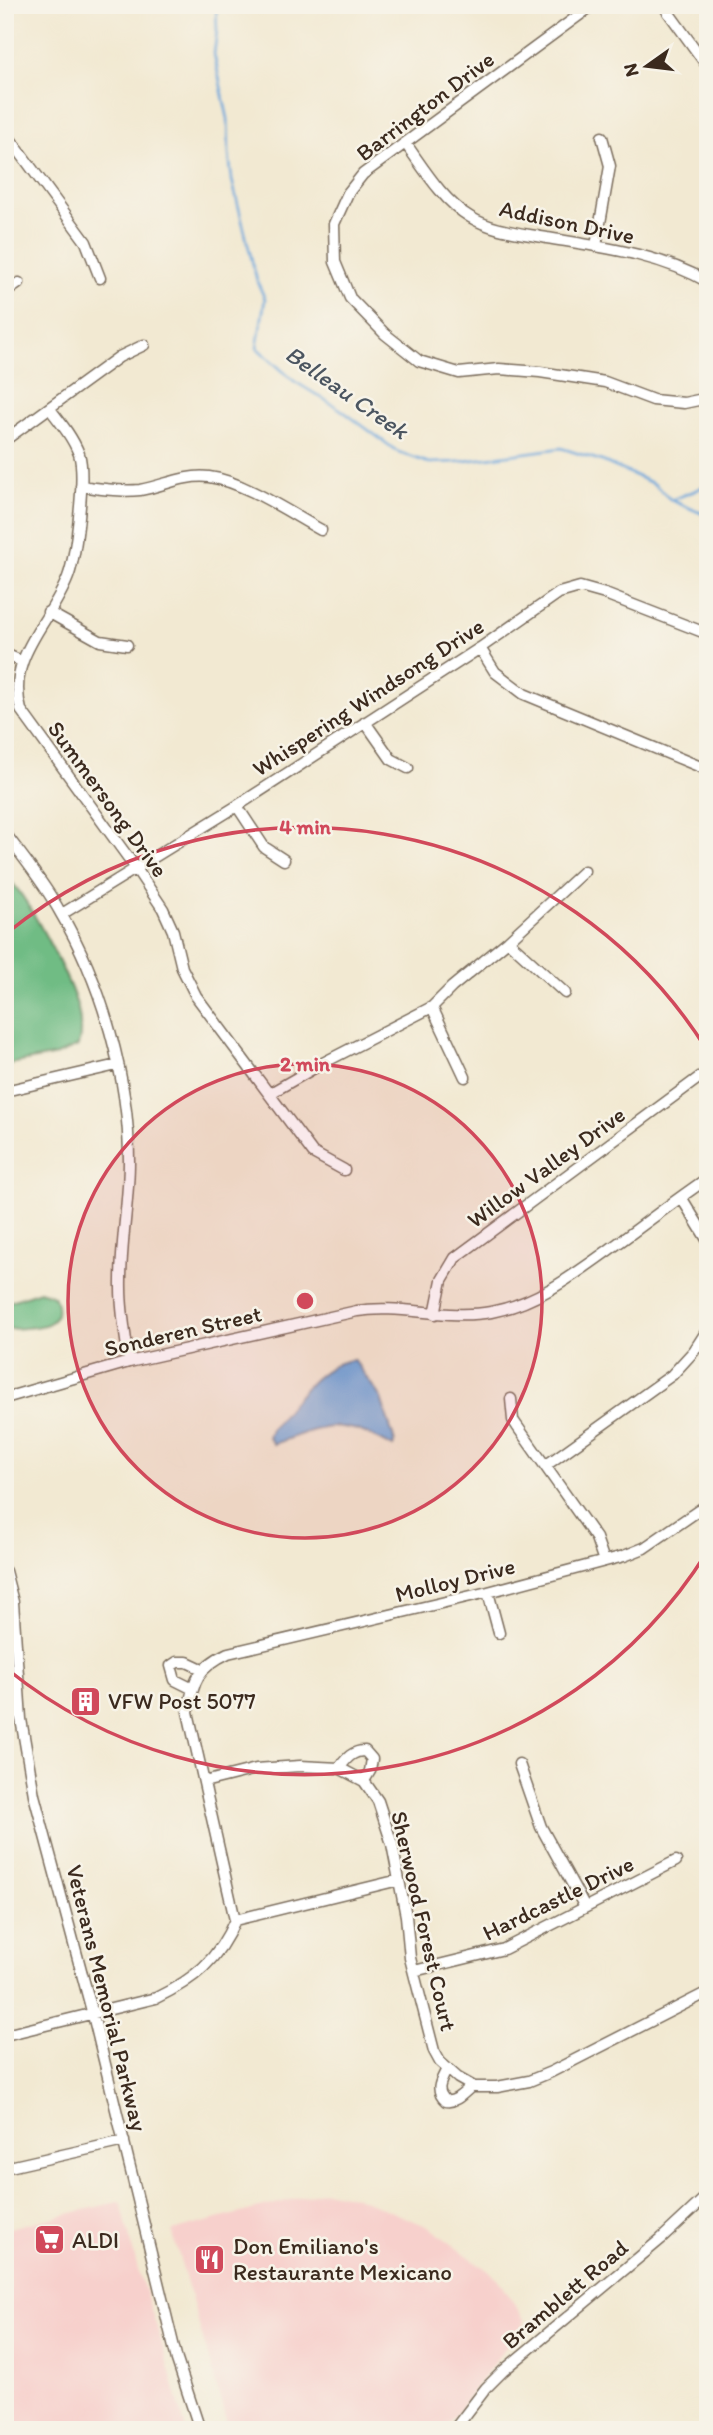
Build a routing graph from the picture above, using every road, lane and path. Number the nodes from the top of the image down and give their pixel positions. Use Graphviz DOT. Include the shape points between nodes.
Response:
graph roads {
  1 [pos="593,5"];
  2 [pos="663,5"];
  3 [pos="708,67"];
  4 [pos="5,132"];
  5 [pos="602,137"];
  6 [pos="406,144"];
  7 [pos="596,246"];
  8 [pos="100,278"];
  9 [pos="708,282"];
  10 [pos="19,283"];
  11 [pos="5,293"];
  12 [pos="144,345"];
  13 [pos="708,398"];
  14 [pos="50,409"];
  15 [pos="5,440"];
  16 [pos="80,486"];
  17 [pos="321,530"];
  18 [pos="48,612"];
  19 [pos="708,634"];
  20 [pos="127,645"];
  21 [pos="480,648"];
  22 [pos="5,654"];
  23 [pos="21,661"];
  24 [pos="365,722"];
  25 [pos="408,768"];
  26 [pos="708,770"];
  27 [pos="237,806"];
  28 [pos="5,834"];
  29 [pos="284,860"];
  30 [pos="135,867"];
  31 [pos="584,871"];
  32 [pos="62,914"];
  33 [pos="508,942"];
  34 [pos="565,993"];
  35 [pos="432,1007"];
  36 [pos="117,1065"];
  37 [pos="708,1071"];
  38 [pos="466,1077"];
  39 [pos="5,1091"];
  40 [pos="270,1094"];
  41 [pos="344,1170"];
  42 [pos="708,1178"];
  43 [pos="681,1197"];
  44 [pos="708,1241"];
  45 [pos="435,1314"];
  46 [pos="708,1329"];
  47 [pos="129,1362"];
  48 [pos="5,1398"];
  49 [pos="511,1399"];
  50 [pos="545,1465"];
  51 [pos="708,1504"];
  52 [pos="604,1561"];
  53 [pos="5,1571"];
  54 [pos="488,1592"];
  55 [pos="499,1633"];
  56 [pos="202,1669"];
  57 [pos="191,1688"];
  58 [pos="519,1764"];
  59 [pos="339,1768"];
  60 [pos="364,1781"];
  61 [pos="204,1782"];
  62 [pos="676,1861"];
  63 [pos="399,1880"];
  64 [pos="585,1907"];
  65 [pos="235,1920"];
  66 [pos="414,1972"];
  67 [pos="706,1993"];
  68 [pos="93,2015"];
  69 [pos="5,2035"];
  70 [pos="447,2069"];
  71 [pos="472,2086"];
  72 [pos="124,2141"];
  73 [pos="5,2168"];
  74 [pos="708,2195"];
  75 [pos="200,2430"];
  76 [pos="454,2430"];
  1 -- 6 [label="street, Barrington Drive"];
  2 -- 3 [label="street"];
  4 -- 8 [label="street" via="86,242"];
  5 -- 7 [label="street" via="610,166"];
  6 -- 7 [label="street, Addison Drive" via="440,190 468,216 493,228"];
  6 -- 13 [label="street, Barrington Drive" via="363,174 334,224 335,262 350,298 385,334 419,361 459,373 499,369 540,372 605,382 653,400 684,403"];
  7 -- 9 [label="street, Addison Drive" via="679,266"];
  10 -- 11 [label="street"];
  12 -- 14 [label="street"];
  14 -- 15 [label="street"];
  14 -- 16 [label="street, Summersong Drive" via="79,454"];
  16 -- 17 [label="street" via="121,491 208,477 238,485"];
  16 -- 18 [label="street, Summersong Drive" via="73,559"];
  18 -- 20 [label="street" via="100,641"];
  18 -- 23 [label="street, Summersong Drive"];
  19 -- 21 [label="street, Whispering Windsong Drive" via="580,587 559,593"];
  21 -- 24 [label="street, Whispering Windsong Drive"];
  21 -- 26 [label="street" via="495,672 524,694"];
  22 -- 23 [label="street"];
  23 -- 30 [label="street, Summersong Drive" via="17,687 21,710"];
  24 -- 25 [label="street" via="391,759"];
  24 -- 27 [label="street, Whispering Windsong Drive"];
  27 -- 29 [label="street" via="264,847"];
  27 -- 30 [label="street, Whispering Windsong Drive"];
  28 -- 32 [label="street"];
  30 -- 32 [label="street, Whispering Windsong Drive"];
  30 -- 40 [label="street, Summersong Drive" via="163,909 196,996"];
  31 -- 33 [label="street"];
  32 -- 36 [label="street" via="94,985"];
  33 -- 34 [label="street"];
  33 -- 35 [label="street"];
  35 -- 38 [label="street"];
  35 -- 40 [label="street"];
  36 -- 39 [label="street"];
  36 -- 47 [label="street" via="128,1133 121,1289"];
  37 -- 45 [label="street, Willow Valley Drive" via="454,1258 442,1280"];
  40 -- 41 [label="street, Summersong Drive" via="313,1153"];
  42 -- 43 [label="street, Sonderen Street"];
  43 -- 44 [label="street"];
  43 -- 45 [label="street, Sonderen Street" via="565,1281 527,1302 492,1312"];
  45 -- 47 [label="street, Sonderen Street" via="373,1309"];
  46 -- 50 [label="street" via="672,1375"];
  47 -- 48 [label="street, Sonderen Street"];
  49 -- 50 [label="street" via="513,1420"];
  50 -- 52 [label="street" via="596,1538"];
  51 -- 52 [label="street, Molloy Drive" via="644,1548"];
  52 -- 54 [label="street, Molloy Drive"];
  53 -- 68 [label="street, Veterans Memorial Parkway" via="13,1602 26,1756"];
  54 -- 55 [label="street"];
  54 -- 56 [label="street, Molloy Drive" via="228,1653"];
  56 -- 57 [label="street"];
  56 -- 57 [label="street" via="187,1662 171,1667 175,1680"];
  57 -- 61 [label="street" via="188,1712"];
  58 -- 64 [label="street" via="541,1827"];
  59 -- 60 [label="street"];
  59 -- 60 [label="street" via="348,1755 365,1751 372,1759"];
  59 -- 61 [label="street" via="256,1769"];
  60 -- 63 [label="street, Sherwood Forest Court" via="378,1801"];
  61 -- 65 [label="street"];
  62 -- 64 [label="street, Hardcastle Drive"];
  63 -- 65 [label="street"];
  63 -- 66 [label="street, Sherwood Forest Court"];
  64 -- 66 [label="street, Hardcastle Drive" via="504,1949"];
  65 -- 68 [label="street" via="209,1964 172,1990"];
  66 -- 70 [label="street, Sherwood Forest Court" via="434,2051"];
  67 -- 71 [label="street" via="529,2081"];
  68 -- 69 [label="street"];
  68 -- 72 [label="street, Veterans Memorial Parkway"];
  70 -- 71 [label="street, Sherwood Forest Court"];
  70 -- 71 [label="street" via="439,2085 446,2101"];
  72 -- 73 [label="street"];
  72 -- 75 [label="street, Veterans Memorial Parkway" via="174,2350"];
  74 -- 76 [label="street, Bramblett Road" via="503,2371"];
}
